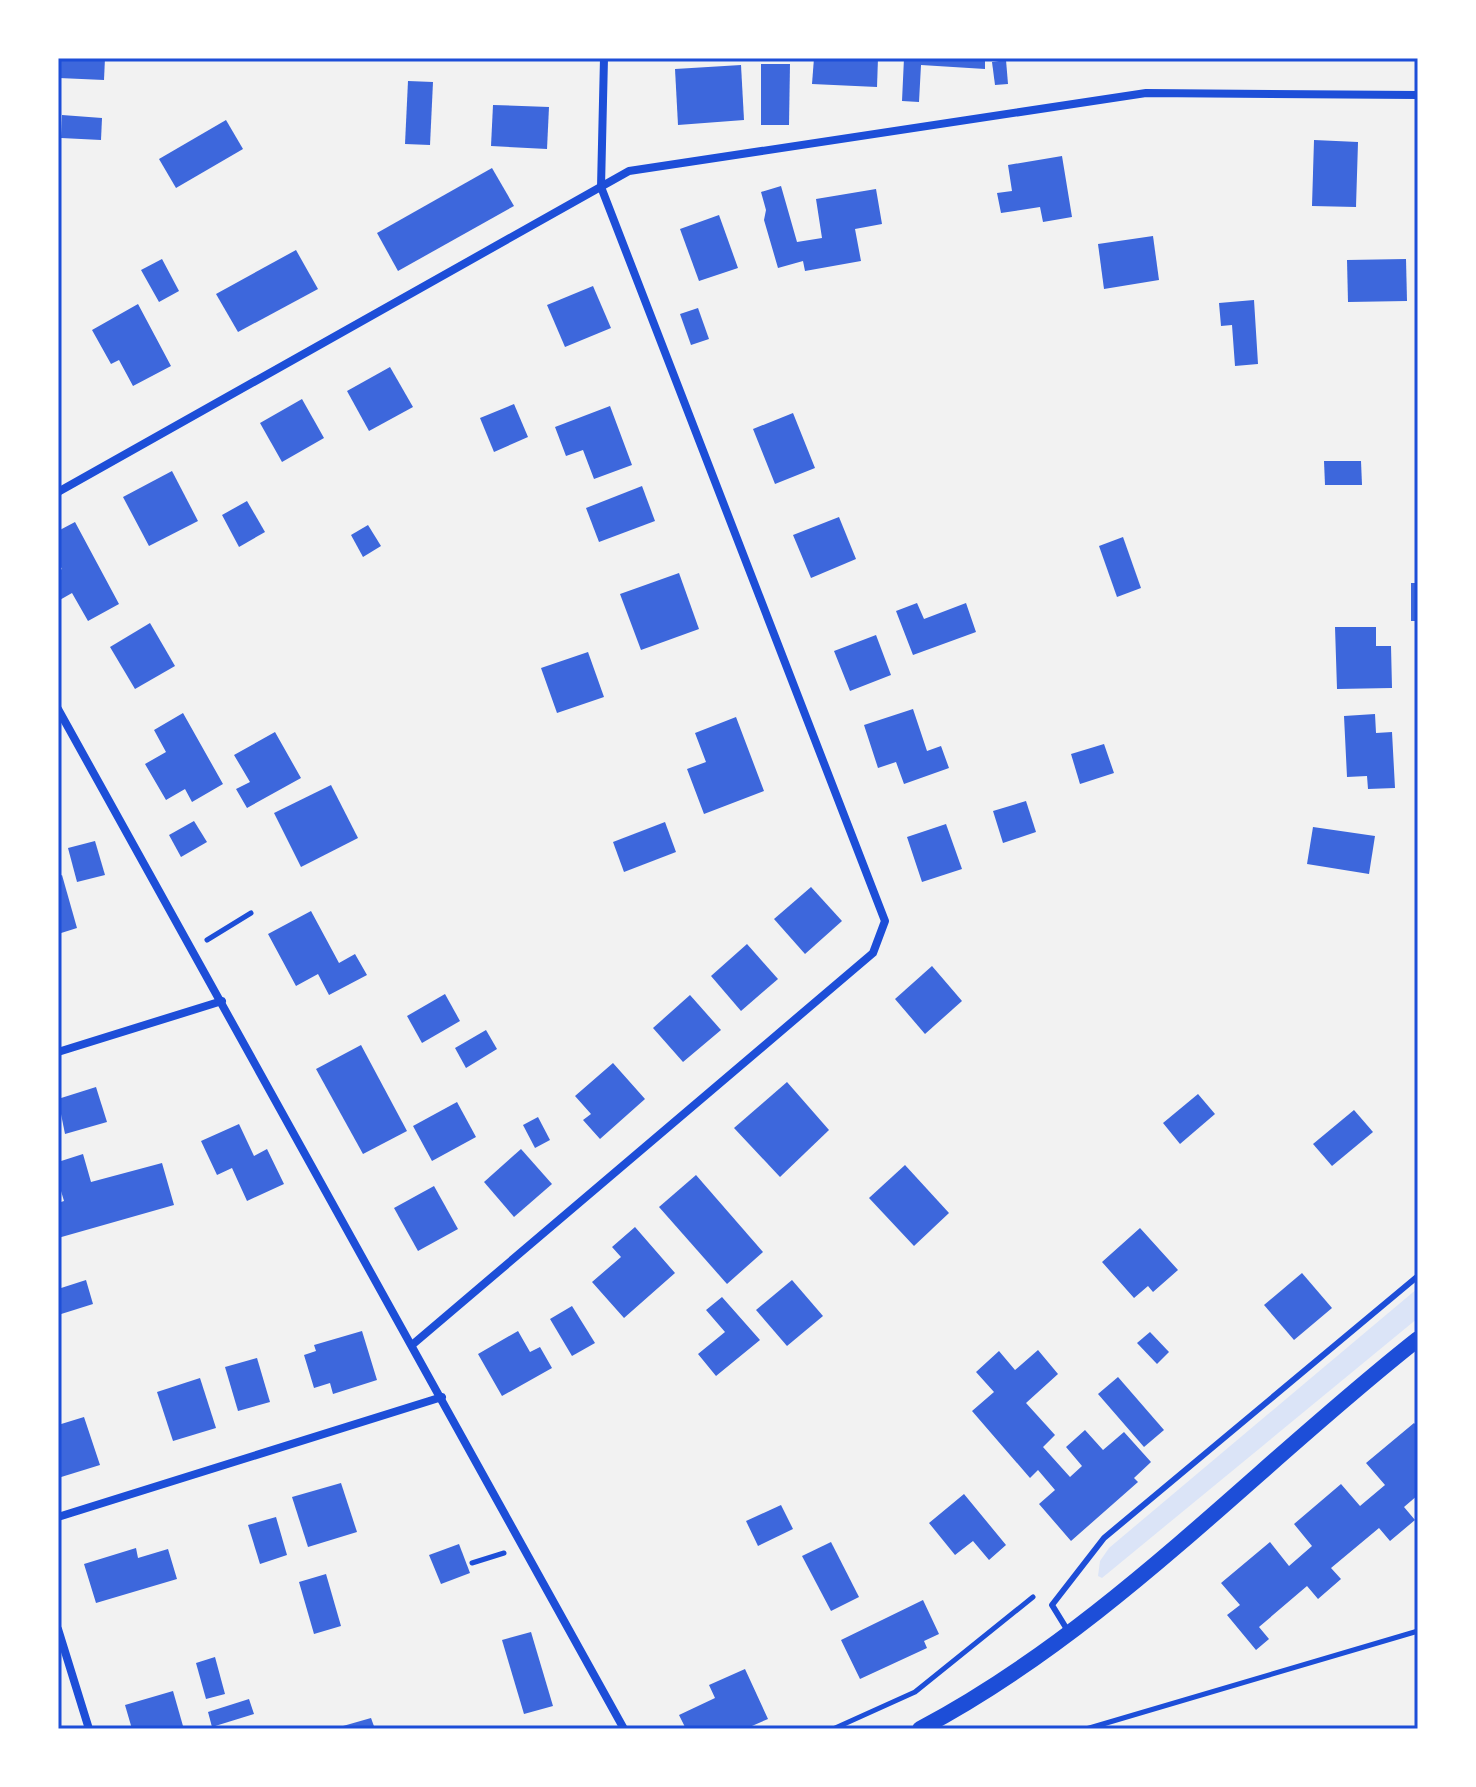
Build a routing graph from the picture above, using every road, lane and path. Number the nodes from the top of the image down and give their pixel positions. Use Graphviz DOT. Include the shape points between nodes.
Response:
graph roads {
  1 [pos="604,58"];
  2 [pos="1418,95"];
  3 [pos="601,187"];
  4 [pos="58,492"];
  5 [pos="58,709"];
  6 [pos="251,913"];
  7 [pos="193,948"];
  8 [pos="222,1001"];
  9 [pos="58,1052"];
  10 [pos="1418,1276"];
  11 [pos="1418,1339"];
  12 [pos="412,1345"];
  13 [pos="442,1397"];
  14 [pos="58,1517"];
  15 [pos="524,1546"];
  16 [pos="472,1563"];
  17 [pos="1043,1588"];
  18 [pos="58,1629"];
  19 [pos="1068,1631"];
  20 [pos="1418,1631"];
  21 [pos="89,1729"];
  22 [pos="624,1729"];
  23 [pos="833,1729"];
  24 [pos="920,1729"];
  25 [pos="1086,1729"];
  1 -- 3 [label="street"];
  2 -- 3 [label="street" via="1146,93 629,171"];
  3 -- 4 [label="street"];
  3 -- 12 [label="street" via="885,921 873,953"];
  5 -- 7 [label="street"];
  6 -- 7 [label="path"];
  7 -- 8 [label="street"];
  8 -- 9 [label="street"];
  8 -- 12 [label="street"];
  10 -- 19 [label="lane" via="1104,1538 1052,1605"];
  11 -- 19 [label="main road"];
  12 -- 13 [label="street"];
  13 -- 14 [label="street"];
  13 -- 15 [label="street"];
  15 -- 16 [label="path"];
  15 -- 22 [label="street"];
  17 -- 23 [label="path" via="915,1692"];
  18 -- 21 [label="street"];
  19 -- 24 [label="main road"];
  20 -- 25 [label="path"];
}
